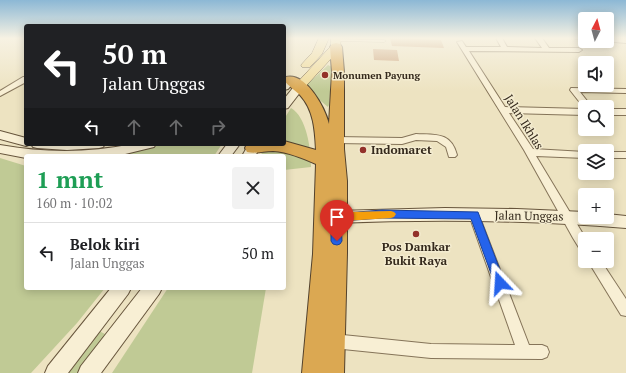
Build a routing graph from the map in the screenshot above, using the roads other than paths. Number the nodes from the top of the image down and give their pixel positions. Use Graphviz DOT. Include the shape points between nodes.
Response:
graph roads {
  1 [pos="316,55"];
  2 [pos="319,55"];
  3 [pos="335,55"];
  4 [pos="467,55"];
  5 [pos="24,80"];
  6 [pos="290,84"];
  7 [pos="626,91"];
  8 [pos="0,94"];
  9 [pos="286,99"];
  10 [pos="582,100"];
  11 [pos="504,110"];
  12 [pos="578,112"];
  13 [pos="614,112"];
  14 [pos="626,112"];
  15 [pos="0,135"];
  16 [pos="336,140"];
  17 [pos="24,141"];
  18 [pos="141,146"];
  19 [pos="232,146"];
  20 [pos="265,146"];
  21 [pos="278,146"];
  22 [pos="0,149"];
  23 [pos="252,149"];
  24 [pos="530,152"];
  25 [pos="34,154"];
  26 [pos="101,154"];
  27 [pos="226,154"];
  28 [pos="578,154"];
  29 [pos="452,155"];
  30 [pos="614,155"];
  31 [pos="626,155"];
  32 [pos="324,161"];
  33 [pos="474,215"];
  34 [pos="565,216"];
  35 [pos="336,217"];
  36 [pos="626,222"];
  37 [pos="578,236"];
  38 [pos="330,252"];
  39 [pos="599,268"];
  40 [pos="121,290"];
  41 [pos="152,290"];
  42 [pos="626,310"];
  43 [pos="98,321"];
  44 [pos="122,330"];
  45 [pos="333,341"];
  46 [pos="525,352"];
  47 [pos="542,352"];
  48 [pos="55,373"];
  49 [pos="88,373"];
  50 [pos="316,373"];
  51 [pos="331,373"];
  1 -- 6 [label="main road"];
  2 -- 6 [label="main road"];
  3 -- 16 [label="highway" via="338,72"];
  4 -- 11 [label="street, Jalan Ikhlas"];
  5 -- 8 [label="street"];
  6 -- 9 [label="street"];
  6 -- 32 [label="highway" via="309,96 320,116"];
  7 -- 10 [label="street" via="574,90"];
  11 -- 12 [label="street"];
  11 -- 24 [label="street, Jalan Ikhlas"];
  13 -- 14 [label="street"];
  15 -- 17 [label="street"];
  16 -- 29 [label="street" via="402,141 416,137 439,138 447,142"];
  16 -- 35 [label="highway"];
  18 -- 26 [label="street"];
  19 -- 27 [label="street"];
  20 -- 23 [label="highway"];
  21 -- 32 [label="highway" via="300,150"];
  22 -- 25 [label="street"];
  24 -- 28 [label="street"];
  24 -- 34 [label="street, Jalan Ikhlas"];
  30 -- 31 [label="street"];
  32 -- 38 [label="highway" via="325,218"];
  33 -- 34 [label="street, Jalan Unggas"];
  33 -- 35 [label="street, Jalan Unggas" via="382,214"];
  33 -- 46 [label="street"];
  34 -- 36 [label="street, Jalan Unggas"];
  34 -- 37 [label="street, Jalan Ikhlas"];
  35 -- 38 [label="highway"];
  38 -- 45 [label="highway"];
  38 -- 50 [label="highway"];
  39 -- 42 [label="street"];
  40 -- 43 [label="street"];
  41 -- 44 [label="street"];
  43 -- 44 [label="street"];
  43 -- 48 [label="street"];
  44 -- 49 [label="street"];
  45 -- 46 [label="street" via="431,351"];
  45 -- 51 [label="highway"];
  46 -- 47 [label="street"];
}
